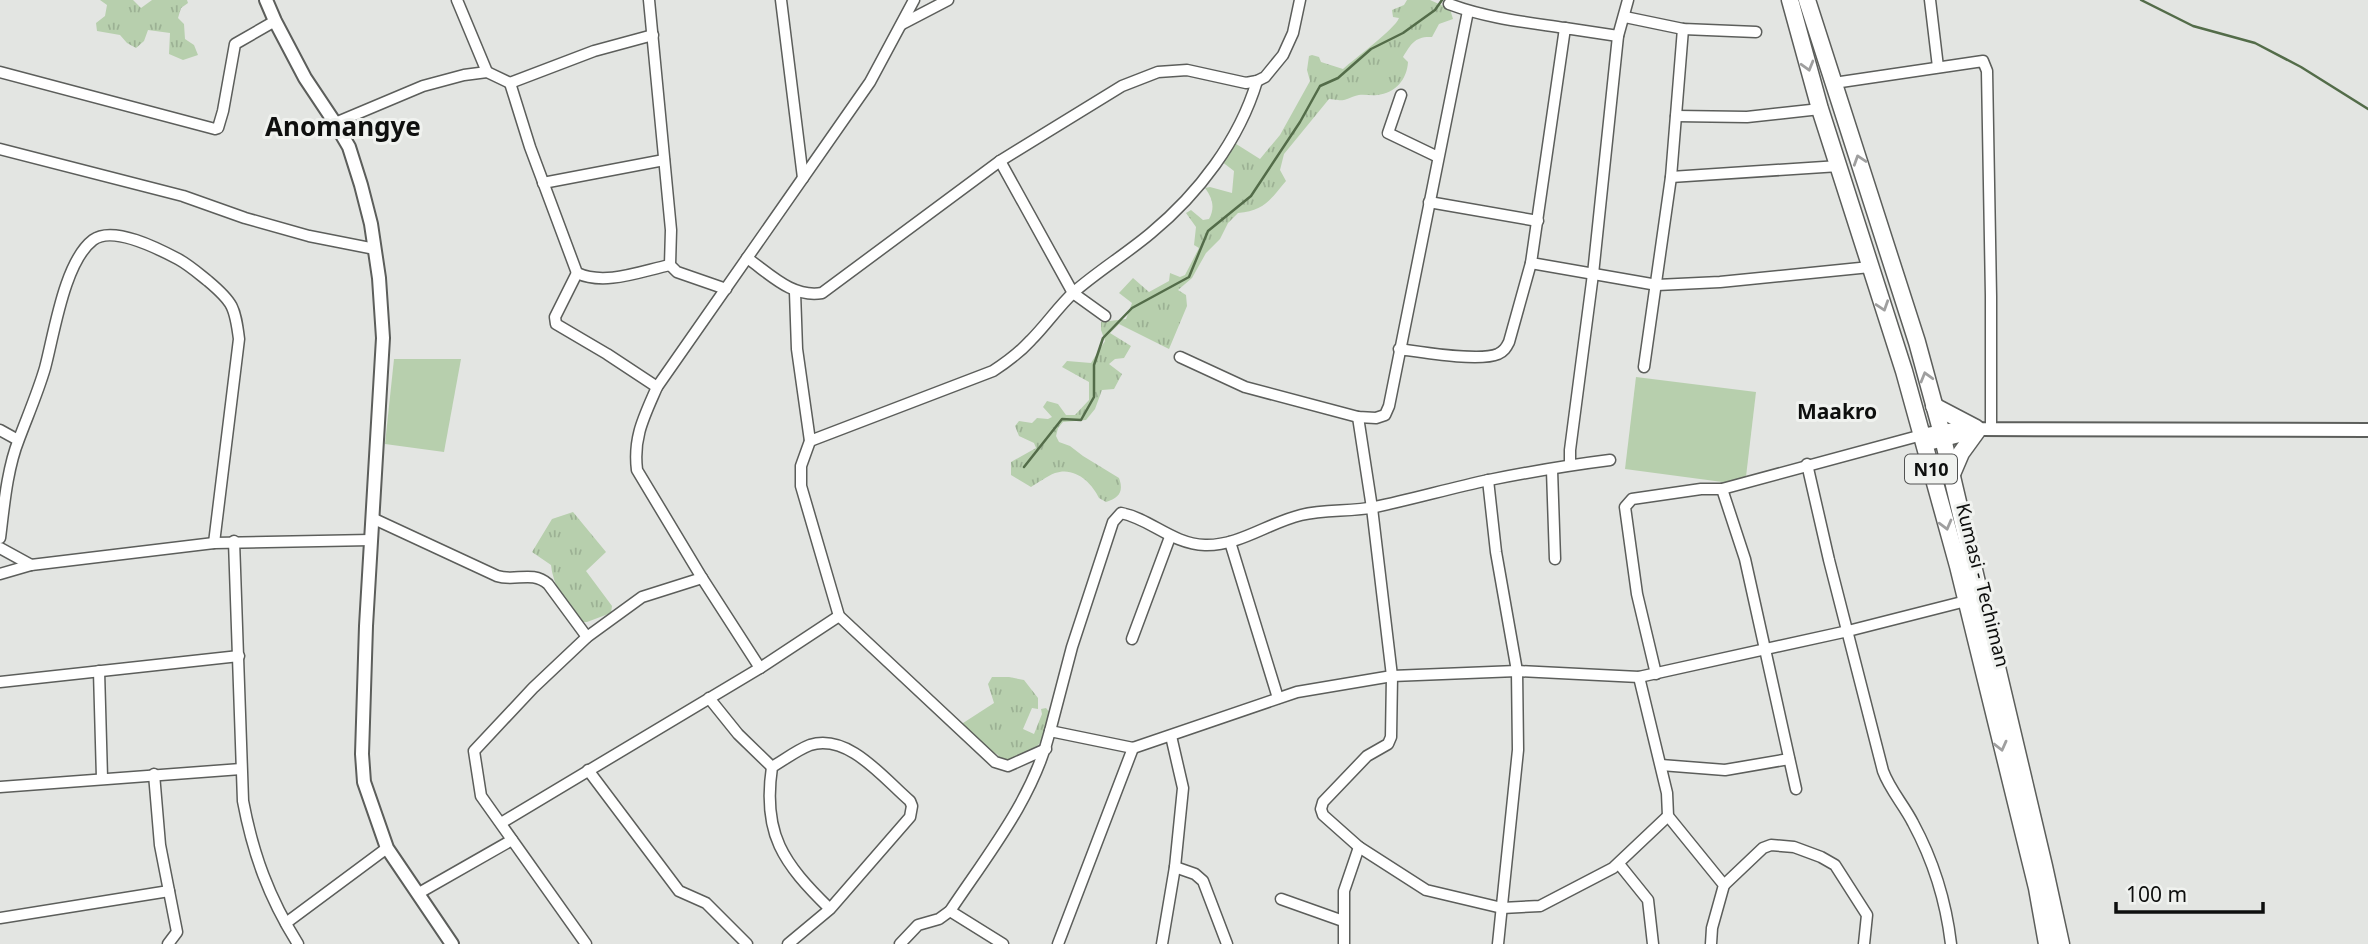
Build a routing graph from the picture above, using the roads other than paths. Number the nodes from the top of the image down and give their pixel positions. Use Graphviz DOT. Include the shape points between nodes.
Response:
graph roads {
  1 [pos="266,0"];
  2 [pos="458,0"];
  3 [pos="649,0"];
  4 [pos="781,0"];
  5 [pos="914,0"];
  6 [pos="948,0"];
  7 [pos="1300,0"];
  8 [pos="1628,0"];
  9 [pos="1790,0"];
  10 [pos="1807,0"];
  11 [pos="1930,0"];
  12 [pos="1449,4"];
  13 [pos="1468,11"];
  14 [pos="1625,17"];
  15 [pos="275,21"];
  16 [pos="901,24"];
  17 [pos="1564,28"];
  18 [pos="1683,29"];
  19 [pos="1756,32"];
  20 [pos="653,35"];
  21 [pos="1619,36"];
  22 [pos="1938,67"];
  23 [pos="0,72"];
  24 [pos="487,72"];
  25 [pos="1257,81"];
  26 [pos="510,83"];
  27 [pos="1834,83"];
  28 [pos="1401,95"];
  29 [pos="1821,109"];
  30 [pos="1676,116"];
  31 [pos="335,123"];
  32 [pos="0,149"];
  33 [pos="1438,157"];
  34 [pos="664,160"];
  35 [pos="1000,162"];
  36 [pos="1839,166"];
  37 [pos="1671,177"];
  38 [pos="803,178"];
  39 [pos="543,183"];
  40 [pos="1429,202"];
  41 [pos="1538,221"];
  42 [pos="375,249"];
  43 [pos="747,258"];
  44 [pos="1531,263"];
  45 [pos="670,265"];
  46 [pos="1870,267"];
  47 [pos="577,273"];
  48 [pos="1593,274"];
  49 [pos="1657,285"];
  50 [pos="726,289"];
  51 [pos="795,292"];
  52 [pos="1073,293"];
  53 [pos="1105,316"];
  54 [pos="1399,349"];
  55 [pos="1180,357"];
  56 [pos="1644,367"];
  57 [pos="657,387"];
  58 [pos="1934,406"];
  59 [pos="1358,416"];
  60 [pos="1981,429"];
  61 [pos="0,430"];
  62 [pos="2368,430"];
  63 [pos="1942,435"];
  64 [pos="18,440"];
  65 [pos="1923,440"];
  66 [pos="810,441"];
  67 [pos="1610,460"];
  68 [pos="1807,464"];
  69 [pos="1570,465"];
  70 [pos="1552,470"];
  71 [pos="1952,474"];
  72 [pos="1489,480"];
  73 [pos="1722,489"];
  74 [pos="1372,508"];
  75 [pos="372,518"];
  76 [pos="1170,537"];
  77 [pos="0,538"];
  78 [pos="371,540"];
  79 [pos="234,541"];
  80 [pos="214,542"];
  81 [pos="1230,542"];
  82 [pos="0,548"];
  83 [pos="1555,559"];
  84 [pos="31,565"];
  85 [pos="0,574"];
  86 [pos="702,578"];
  87 [pos="1966,601"];
  88 [pos="839,617"];
  89 [pos="1848,631"];
  90 [pos="587,637"];
  91 [pos="1132,639"];
  92 [pos="1764,650"];
  93 [pos="239,656"];
  94 [pos="760,668"];
  95 [pos="99,671"];
  96 [pos="1517,671"];
  97 [pos="1656,674"];
  98 [pos="1392,676"];
  99 [pos="1639,677"];
  100 [pos="0,681"];
  101 [pos="709,698"];
  102 [pos="1278,698"];
  103 [pos="1050,731"];
  104 [pos="1171,736"];
  105 [pos="1133,748"];
  106 [pos="1046,750"];
  107 [pos="1789,759"];
  108 [pos="1661,765"];
  109 [pos="772,767"];
  110 [pos="241,769"];
  111 [pos="588,770"];
  112 [pos="154,774"];
  113 [pos="102,778"];
  114 [pos="0,787"];
  115 [pos="1796,789"];
  116 [pos="1668,816"];
  117 [pos="501,823"];
  118 [pos="512,841"];
  119 [pos="387,848"];
  120 [pos="1359,848"];
  121 [pos="1619,864"];
  122 [pos="1175,867"];
  123 [pos="1724,885"];
  124 [pos="169,891"];
  125 [pos="419,893"];
  126 [pos="1281,900"];
  127 [pos="1502,908"];
  128 [pos="830,909"];
  129 [pos="950,911"];
  130 [pos="0,918"];
  131 [pos="1343,921"];
  132 [pos="286,923"];
  133 [pos="168,944"];
  134 [pos="298,944"];
  135 [pos="452,944"];
  136 [pos="586,944"];
  137 [pos="747,944"];
  138 [pos="788,944"];
  139 [pos="900,944"];
  140 [pos="1002,944"];
  141 [pos="1058,944"];
  142 [pos="1162,944"];
  143 [pos="1227,944"];
  144 [pos="1343,944"];
  145 [pos="1498,944"];
  146 [pos="1653,944"];
  147 [pos="1711,944"];
  148 [pos="1864,944"];
  149 [pos="1951,944"];
  150 [pos="2047,944"];
  151 [pos="2061,944"];
  1 -- 15 [label="street"];
  2 -- 24 [label="street"];
  3 -- 20 [label="street"];
  4 -- 38 [label="street"];
  5 -- 16 [label="street"];
  6 -- 16 [label="street"];
  7 -- 25 [label="street" via="1283,55 1273,71"];
  8 -- 14 [label="street"];
  9 -- 29 [label="highway, Kumasi - Techiman / N10, one-way"];
  10 -- 27 [label="highway, N10"];
  11 -- 22 [label="street"];
  12 -- 13 [label="street"];
  13 -- 17 [label="street"];
  13 -- 33 [label="street"];
  14 -- 18 [label="street"];
  14 -- 21 [label="street"];
  15 -- 23 [label="street" via="234,44 223,111 215,129"];
  15 -- 31 [label="street"];
  16 -- 38 [label="street" via="870,82"];
  17 -- 21 [label="street"];
  17 -- 41 [label="street"];
  18 -- 19 [label="street"];
  18 -- 30 [label="street"];
  20 -- 26 [label="street" via="594,51"];
  20 -- 34 [label="street"];
  21 -- 48 [label="street"];
  22 -- 27 [label="street"];
  22 -- 60 [label="street" via="1983,61 1987,71 1991,296"];
  24 -- 26 [label="street"];
  24 -- 31 [label="street" via="423,86"];
  25 -- 35 [label="street" via="1187,70 1158,72 1122,86"];
  25 -- 52 [label="street" via="1239,125 1196,189 1170,217"];
  26 -- 39 [label="street"];
  58 -- 27 [label="highway, N10, one-way"];
  28 -- 33 [label="street" via="1388,133"];
  29 -- 30 [label="street" via="1747,117"];
  29 -- 36 [label="highway, Kumasi - Techiman / N10"];
  30 -- 37 [label="street"];
  31 -- 42 [label="street" via="361,184"];
  32 -- 42 [label="street" via="183,196 309,236"];
  33 -- 40 [label="street"];
  34 -- 39 [label="street"];
  34 -- 45 [label="street"];
  35 -- 51 [label="street" via="822,293"];
  35 -- 52 [label="street"];
  36 -- 37 [label="street"];
  36 -- 46 [label="highway, Kumasi - Techiman / N10"];
  37 -- 49 [label="street"];
  38 -- 43 [label="street"];
  39 -- 47 [label="street"];
  40 -- 41 [label="street"];
  40 -- 54 [label="street"];
  41 -- 44 [label="street"];
  42 -- 75 [label="street" via="383,338"];
  43 -- 50 [label="street"];
  43 -- 51 [label="street"];
  44 -- 48 [label="street"];
  44 -- 54 [label="street" via="1504,351 1455,356"];
  45 -- 47 [label="street" via="606,278"];
  45 -- 50 [label="street" via="677,272"];
  46 -- 49 [label="street"];
  46 -- 65 [label="highway, Kumasi - Techiman / N10, one-way"];
  47 -- 57 [label="street" via="555,317 556,324"];
  48 -- 49 [label="street"];
  48 -- 69 [label="street"];
  49 -- 56 [label="street"];
  50 -- 57 [label="street"];
  51 -- 66 [label="street" via="797,349"];
  52 -- 53 [label="street"];
  52 -- 66 [label="street" via="1031,340 993,371"];
  54 -- 59 [label="street" via="1387,411 1382,417"];
  55 -- 59 [label="street" via="1245,387"];
  57 -- 86 [label="street" via="634,450 637,470"];
  58 -- 60 [label="highway"];
  58 -- 63 [label="highway, N10"];
  59 -- 74 [label="street"];
  60 -- 62 [label="street"];
  60 -- 63 [label="street"];
  60 -- 71 [label="highway" via="1961,453"];
  61 -- 64 [label="street"];
  63 -- 65 [label="street"];
  63 -- 71 [label="highway, N10"];
  64 -- 77 [label="street"];
  64 -- 80 [label="street" via="45,369 66,285 81,254 93,240 113,235 165,252 227,296 236,316 239,339"];
  65 -- 68 [label="street"];
  65 -- 87 [label="highway, Kumasi - Techiman / N10, one-way"];
  66 -- 88 [label="street" via="801,486"];
  67 -- 69 [label="street"];
  68 -- 73 [label="street"];
  68 -- 89 [label="street"];
  69 -- 70 [label="street"];
  70 -- 72 [label="street"];
  70 -- 83 [label="street"];
  71 -- 151 [label="highway, N10"];
  72 -- 74 [label="street"];
  72 -- 96 [label="street" via="1496,552"];
  73 -- 92 [label="street" via="1745,559"];
  73 -- 97 [label="street" via="1632,499 1625,507 1637,594"];
  74 -- 81 [label="street" via="1305,514"];
  74 -- 98 [label="street"];
  75 -- 78 [label="street"];
  75 -- 90 [label="street" via="497,576 542,579"];
  76 -- 81 [label="street" via="1198,545"];
  76 -- 91 [label="street"];
  76 -- 103 [label="street" via="1129,515 1121,513 1113,522"];
  78 -- 79 [label="street"];
  78 -- 119 [label="street" via="362,754 364,782"];
  79 -- 80 [label="street"];
  79 -- 93 [label="street"];
  80 -- 84 [label="street"];
  81 -- 102 [label="street"];
  82 -- 84 [label="street"];
  84 -- 85 [label="street"];
  86 -- 90 [label="street" via="642,597"];
  86 -- 94 [label="street"];
  87 -- 89 [label="street"];
  87 -- 150 [label="highway, Kumasi - Techiman / N10, one-way"];
  88 -- 94 [label="street"];
  88 -- 106 [label="street" via="995,762 1008,766"];
  89 -- 92 [label="street"];
  89 -- 149 [label="street" via="1883,771 1916,829 1935,876"];
  90 -- 117 [label="street" via="474,751 481,796"];
  92 -- 97 [label="street"];
  92 -- 107 [label="street"];
  93 -- 95 [label="street"];
  93 -- 110 [label="street"];
  94 -- 101 [label="street"];
  95 -- 100 [label="street"];
  95 -- 113 [label="street"];
  96 -- 98 [label="street"];
  96 -- 99 [label="street"];
  96 -- 127 [label="street" via="1518,750"];
  97 -- 99 [label="street"];
  98 -- 102 [label="street"];
  98 -- 120 [label="street" via="1389,742 1367,756 1321,805 1323,815"];
  99 -- 108 [label="street"];
  101 -- 109 [label="street"];
  101 -- 111 [label="street"];
  102 -- 104 [label="street"];
  103 -- 105 [label="street"];
  103 -- 106 [label="street"];
  104 -- 105 [label="street"];
  104 -- 122 [label="street" via="1183,788"];
  105 -- 141 [label="street"];
  106 -- 129 [label="street" via="1021,806"];
  107 -- 108 [label="street" via="1726,770"];
  107 -- 115 [label="street"];
  108 -- 116 [label="street"];
  109 -- 128 [label="street" via="768,807 776,840 802,881"];
  109 -- 128 [label="street" via="809,746 834,745 860,757 912,806 910,817"];
  110 -- 112 [label="street"];
  110 -- 132 [label="street" via="250,838 262,876"];
  111 -- 117 [label="street"];
  111 -- 137 [label="street" via="678,891 706,903"];
  112 -- 113 [label="street"];
  112 -- 124 [label="street"];
  113 -- 114 [label="street"];
  116 -- 121 [label="street"];
  116 -- 123 [label="street"];
  117 -- 118 [label="street"];
  118 -- 125 [label="street"];
  118 -- 136 [label="street"];
  119 -- 125 [label="street"];
  119 -- 132 [label="street"];
  120 -- 127 [label="street" via="1426,890"];
  120 -- 131 [label="street" via="1344,891"];
  121 -- 127 [label="street" via="1540,906"];
  121 -- 146 [label="street" via="1648,900"];
  122 -- 142 [label="street"];
  122 -- 143 [label="street" via="1203,881"];
  123 -- 147 [label="street"];
  123 -- 148 [label="street" via="1771,845 1812,853 1835,865 1864,908"];
  124 -- 130 [label="street"];
  124 -- 133 [label="street" via="177,932"];
  125 -- 135 [label="street"];
  126 -- 131 [label="street"];
  127 -- 145 [label="street"];
  128 -- 138 [label="street"];
  129 -- 139 [label="street" via="918,925"];
  129 -- 140 [label="street"];
  131 -- 144 [label="street"];
  132 -- 134 [label="street"];
}
